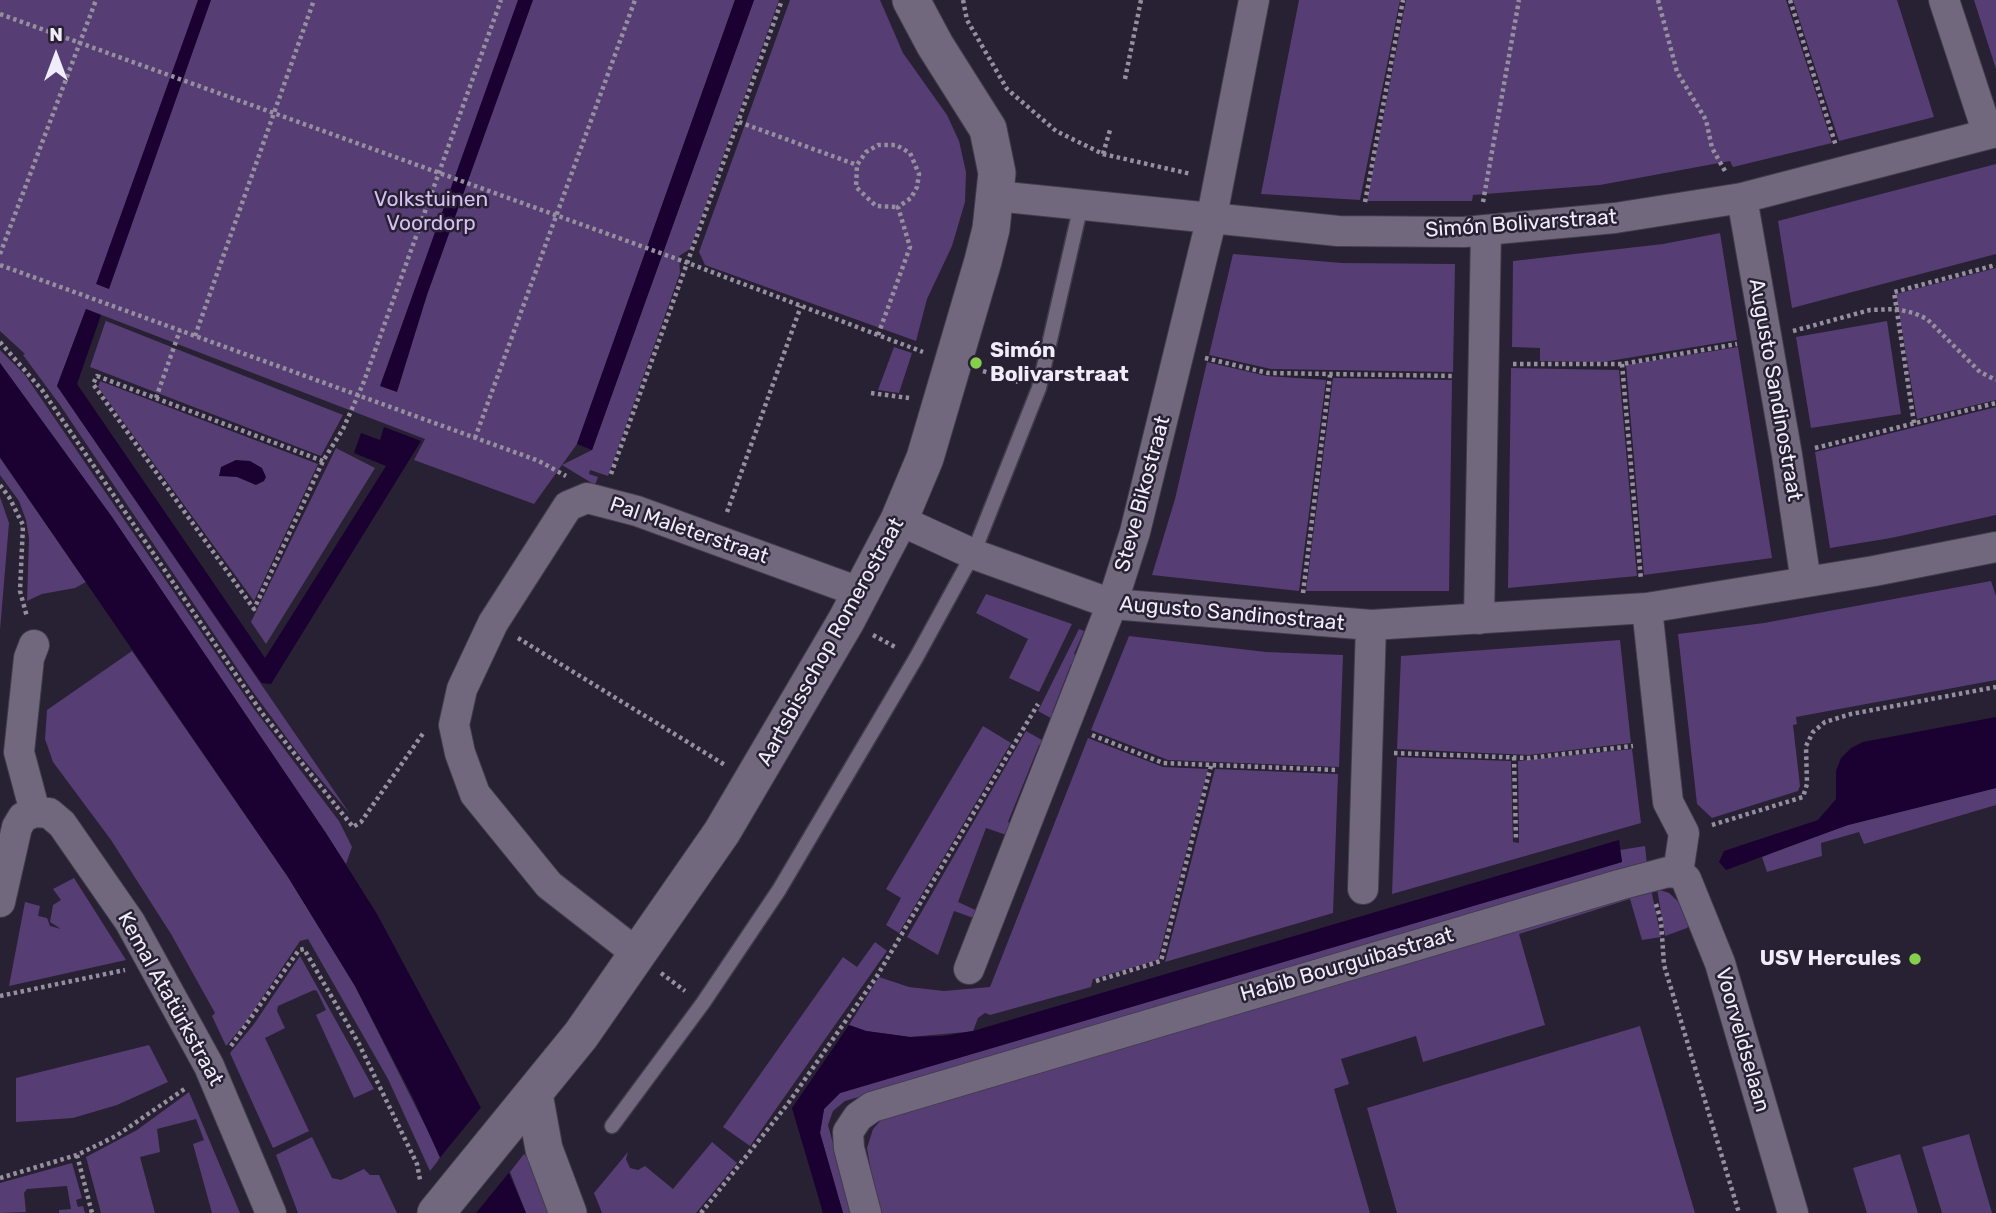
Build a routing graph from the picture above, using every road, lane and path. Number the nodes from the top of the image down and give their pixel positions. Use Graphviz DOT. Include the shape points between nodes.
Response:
graph roads {
  1 [pos="96,0"];
  2 [pos="314,0"];
  3 [pos="501,0"];
  4 [pos="635,0"];
  5 [pos="782,0"];
  6 [pos="911,0"];
  7 [pos="962,0"];
  8 [pos="1141,0"];
  9 [pos="1254,0"];
  10 [pos="1403,0"];
  11 [pos="1519,0"];
  12 [pos="1658,0"];
  13 [pos="1790,0"];
  14 [pos="1944,0"];
  15 [pos="0,14"];
  16 [pos="80,44"];
  17 [pos="1125,79"];
  18 [pos="274,113"];
  19 [pos="739,122"];
  20 [pos="1110,131"];
  21 [pos="1992,133"];
  22 [pos="1103,154"];
  23 [pos="857,165"];
  24 [pos="440,173"];
  25 [pos="1845,173"];
  26 [pos="996,196"];
  27 [pos="1742,198"];
  28 [pos="1081,205"];
  29 [pos="898,207"];
  30 [pos="556,216"];
  31 [pos="1211,220"];
  32 [pos="1486,230"];
  33 [pos="1359,232"];
  34 [pos="0,254"];
  35 [pos="688,263"];
  36 [pos="0,265"];
  37 [pos="1996,265"];
  38 [pos="801,306"];
  39 [pos="1896,309"];
  40 [pos="180,330"];
  41 [pos="878,335"];
  42 [pos="195,336"];
  43 [pos="1768,339"];
  44 [pos="0,342"];
  45 [pos="928,353"];
  46 [pos="1622,364"];
  47 [pos="975,369"];
  48 [pos="1330,375"];
  49 [pos="1996,380"];
  50 [pos="1040,388"];
  51 [pos="871,393"];
  52 [pos="358,395"];
  53 [pos="156,398"];
  54 [pos="915,398"];
  55 [pos="1996,403"];
  56 [pos="1914,424"];
  57 [pos="475,438"];
  58 [pos="1787,455"];
  59 [pos="323,461"];
  60 [pos="0,485"];
  61 [pos="602,500"];
  62 [pos="900,520"];
  63 [pos="717,540"];
  64 [pos="1996,547"];
  65 [pos="973,554"];
  66 [pos="1806,582"];
  67 [pos="1112,604"];
  68 [pos="854,607"];
  69 [pos="1647,608"];
  70 [pos="1479,620"];
  71 [pos="1299,621"];
  72 [pos="493,623"];
  73 [pos="1371,625"];
  74 [pos="34,645"];
  75 [pos="916,658"];
  76 [pos="1996,687"];
  77 [pos="1041,699"];
  78 [pos="454,725"];
  79 [pos="1065,725"];
  80 [pos="1661,742"];
  81 [pos="1514,757"];
  82 [pos="1368,762"];
  83 [pos="1211,766"];
  84 [pos="754,783"];
  85 [pos="35,812"];
  86 [pos="1684,833"];
  87 [pos="1516,840"];
  88 [pos="1666,875"];
  89 [pos="1363,889"];
  90 [pos="0,902"];
  91 [pos="639,955"];
  92 [pos="154,965"];
  93 [pos="969,969"];
  94 [pos="1096,981"];
  95 [pos="0,996"];
  96 [pos="703,1003"];
  97 [pos="209,1066"];
  98 [pos="534,1094"];
  99 [pos="612,1126"];
  100 [pos="76,1155"];
  101 [pos="0,1178"];
  102 [pos="433,1203"];
  103 [pos="92,1213"];
  104 [pos="271,1213"];
  105 [pos="568,1213"];
  106 [pos="701,1213"];
  107 [pos="866,1213"];
  108 [pos="1739,1213"];
  109 [pos="1793,1213"];
  1 -- 16 [label="path"];
  2 -- 18 [label="path"];
  3 -- 24 [label="path"];
  4 -- 30 [label="path"];
  5 -- 19 [label="path"];
  6 -- 26 [label="street, Aartsbisschop Romerostraat" via="988,129"];
  7 -- 22 [label="path" via="967,20 1007,89 1056,131"];
  8 -- 17 [label="path"];
  9 -- 31 [label="street, Steve Bikostraat"];
  10 -- 33 [label="path"];
  11 -- 32 [label="path" via="1483,198"];
  12 -- 27 [label="path" via="1677,72 1706,120 1712,148"];
  13 -- 25 [label="path"];
  14 -- 21 [label="street"];
  15 -- 16 [label="path"];
  16 -- 18 [label="path"];
  16 -- 34 [label="path"];
  18 -- 24 [label="path"];
  18 -- 42 [label="path"];
  19 -- 23 [label="path"];
  19 -- 35 [label="path"];
  20 -- 22 [label="path"];
  21 -- 25 [label="street, Simón Bolivarstraat"];
  22 -- 31 [label="path" via="1201,176"];
  23 -- 29 [label="path" via="854,177 861,195 876,206"];
  23 -- 29 [label="path" via="878,145 896,145 910,153 919,174 917,187"];
  24 -- 30 [label="path"];
  24 -- 52 [label="path"];
  25 -- 27 [label="street, Simón Bolivarstraat"];
  26 -- 28 [label="street, Simón Bolivarstraat"];
  26 -- 62 [label="street, Aartsbisschop Romerostraat" via="957,354 925,458"];
  27 -- 32 [label="street, Simón Bolivarstraat" via="1615,218"];
  27 -- 43 [label="street, Augusto Sandinostraat"];
  28 -- 31 [label="street, Simón Bolivarstraat"];
  28 -- 50 [label="lane"];
  29 -- 41 [label="path" via="910,247"];
  30 -- 35 [label="path"];
  30 -- 57 [label="path"];
  31 -- 33 [label="street, Simón Bolivarstraat"];
  31 -- 67 [label="street, Steve Bikostraat" via="1135,532"];
  32 -- 33 [label="street, Simón Bolivarstraat"];
  32 -- 70 [label="street"];
  35 -- 38 [label="path"];
  35 -- 61 [label="path"];
  36 -- 40 [label="path"];
  37 -- 39 [label="path" via="1894,292"];
  38 -- 41 [label="path"];
  38 -- 63 [label="path"];
  39 -- 43 [label="path" via="1845,316"];
  39 -- 49 [label="path" via="1927,318 1980,372"];
  39 -- 56 [label="path"];
  40 -- 42 [label="path"];
  40 -- 53 [label="path"];
  41 -- 45 [label="path"];
  42 -- 52 [label="path"];
  43 -- 58 [label="street, Augusto Sandinostraat"];
  44 -- 78 [label="path" via="42,390 262,713 353,827 367,815 425,731 434,725"];
  46 -- 69 [label="path"];
  47 -- 50 [label="path"];
  48 -- 71 [label="path"];
  50 -- 65 [label="lane"];
  51 -- 54 [label="path"];
  52 -- 57 [label="path"];
  52 -- 59 [label="path"];
  53 -- 59 [label="path"];
  53 -- 59 [label="path" via="97,376 93,384 254,609"];
  55 -- 56 [label="path"];
  56 -- 58 [label="path"];
  57 -- 61 [label="path" via="557,470"];
  58 -- 66 [label="street, Augusto Sandinostraat"];
  60 -- 74 [label="path" via="23,525 20,591"];
  61 -- 63 [label="street, Pal Maleterstraat"];
  61 -- 72 [label="street, Pal Maleterstraat" via="587,498 568,506"];
  62 -- 65 [label="street, Augusto Sandinostraat"];
  62 -- 68 [label="street, Aartsbisschop Romerostraat"];
  63 -- 68 [label="street, Pal Maleterstraat"];
  64 -- 66 [label="street, Augusto Sandinostraat"];
  65 -- 67 [label="street, Augusto Sandinostraat"];
  65 -- 75 [label="lane"];
  66 -- 69 [label="street, Augusto Sandinostraat"];
  67 -- 71 [label="street, Augusto Sandinostraat"];
  67 -- 79 [label="street, Steve Bikostraat"];
  68 -- 75 [label="path"];
  68 -- 84 [label="street, Aartsbisschop Romerostraat"];
  69 -- 70 [label="street, Augusto Sandinostraat"];
  69 -- 80 [label="street"];
  70 -- 73 [label="street, Augusto Sandinostraat"];
  71 -- 73 [label="street, Augusto Sandinostraat"];
  72 -- 78 [label="street, Pal Maleterstraat" via="461,689"];
  72 -- 84 [label="path"];
  73 -- 82 [label="street, Augusto Sandinostraat"];
  74 -- 85 [label="street" via="19,752"];
  75 -- 96 [label="lane" via="779,890"];
  76 -- 86 [label="path" via="1825,722 1806,746 1803,796"];
  77 -- 106 [label="path" via="877,976 787,1105"];
  78 -- 91 [label="street, Pal Maleterstraat" via="475,794 523,857 549,885"];
  79 -- 83 [label="path" via="1163,763"];
  79 -- 93 [label="street, Steve Bikostraat"];
  80 -- 81 [label="path"];
  80 -- 86 [label="street" via="1668,803"];
  81 -- 82 [label="path"];
  81 -- 87 [label="path"];
  82 -- 83 [label="path"];
  82 -- 89 [label="street, Augusto Sandinostraat"];
  83 -- 94 [label="path" via="1161,961"];
  84 -- 91 [label="street, Aartsbisschop Romerostraat"];
  85 -- 90 [label="street" via="23,817 17,827"];
  85 -- 92 [label="street, Kemal Atatürkstraat" via="49,813 62,824"];
  86 -- 88 [label="street"];
  88 -- 107 [label="street, Habib Bourguibastraat" via="872,1107 848,1132"];
  88 -- 108 [label="path" via="1661,921 1664,965"];
  88 -- 109 [label="street, Voorveldselaan" via="1686,879 1720,963"];
  91 -- 96 [label="path"];
  91 -- 98 [label="street, Aartsbisschop Romerostraat"];
  92 -- 95 [label="path"];
  92 -- 97 [label="street, Kemal Atatürkstraat"];
  96 -- 99 [label="lane"];
  97 -- 100 [label="path" via="155,1111"];
  97 -- 102 [label="path" via="234,1042 304,949 359,1044"];
  97 -- 104 [label="street, Kemal Atatürkstraat"];
  98 -- 102 [label="street, Aartsbisschop Romerostraat" via="505,1131"];
  98 -- 105 [label="street" via="544,1149"];
  100 -- 101 [label="path"];
  100 -- 103 [label="path"];
}
